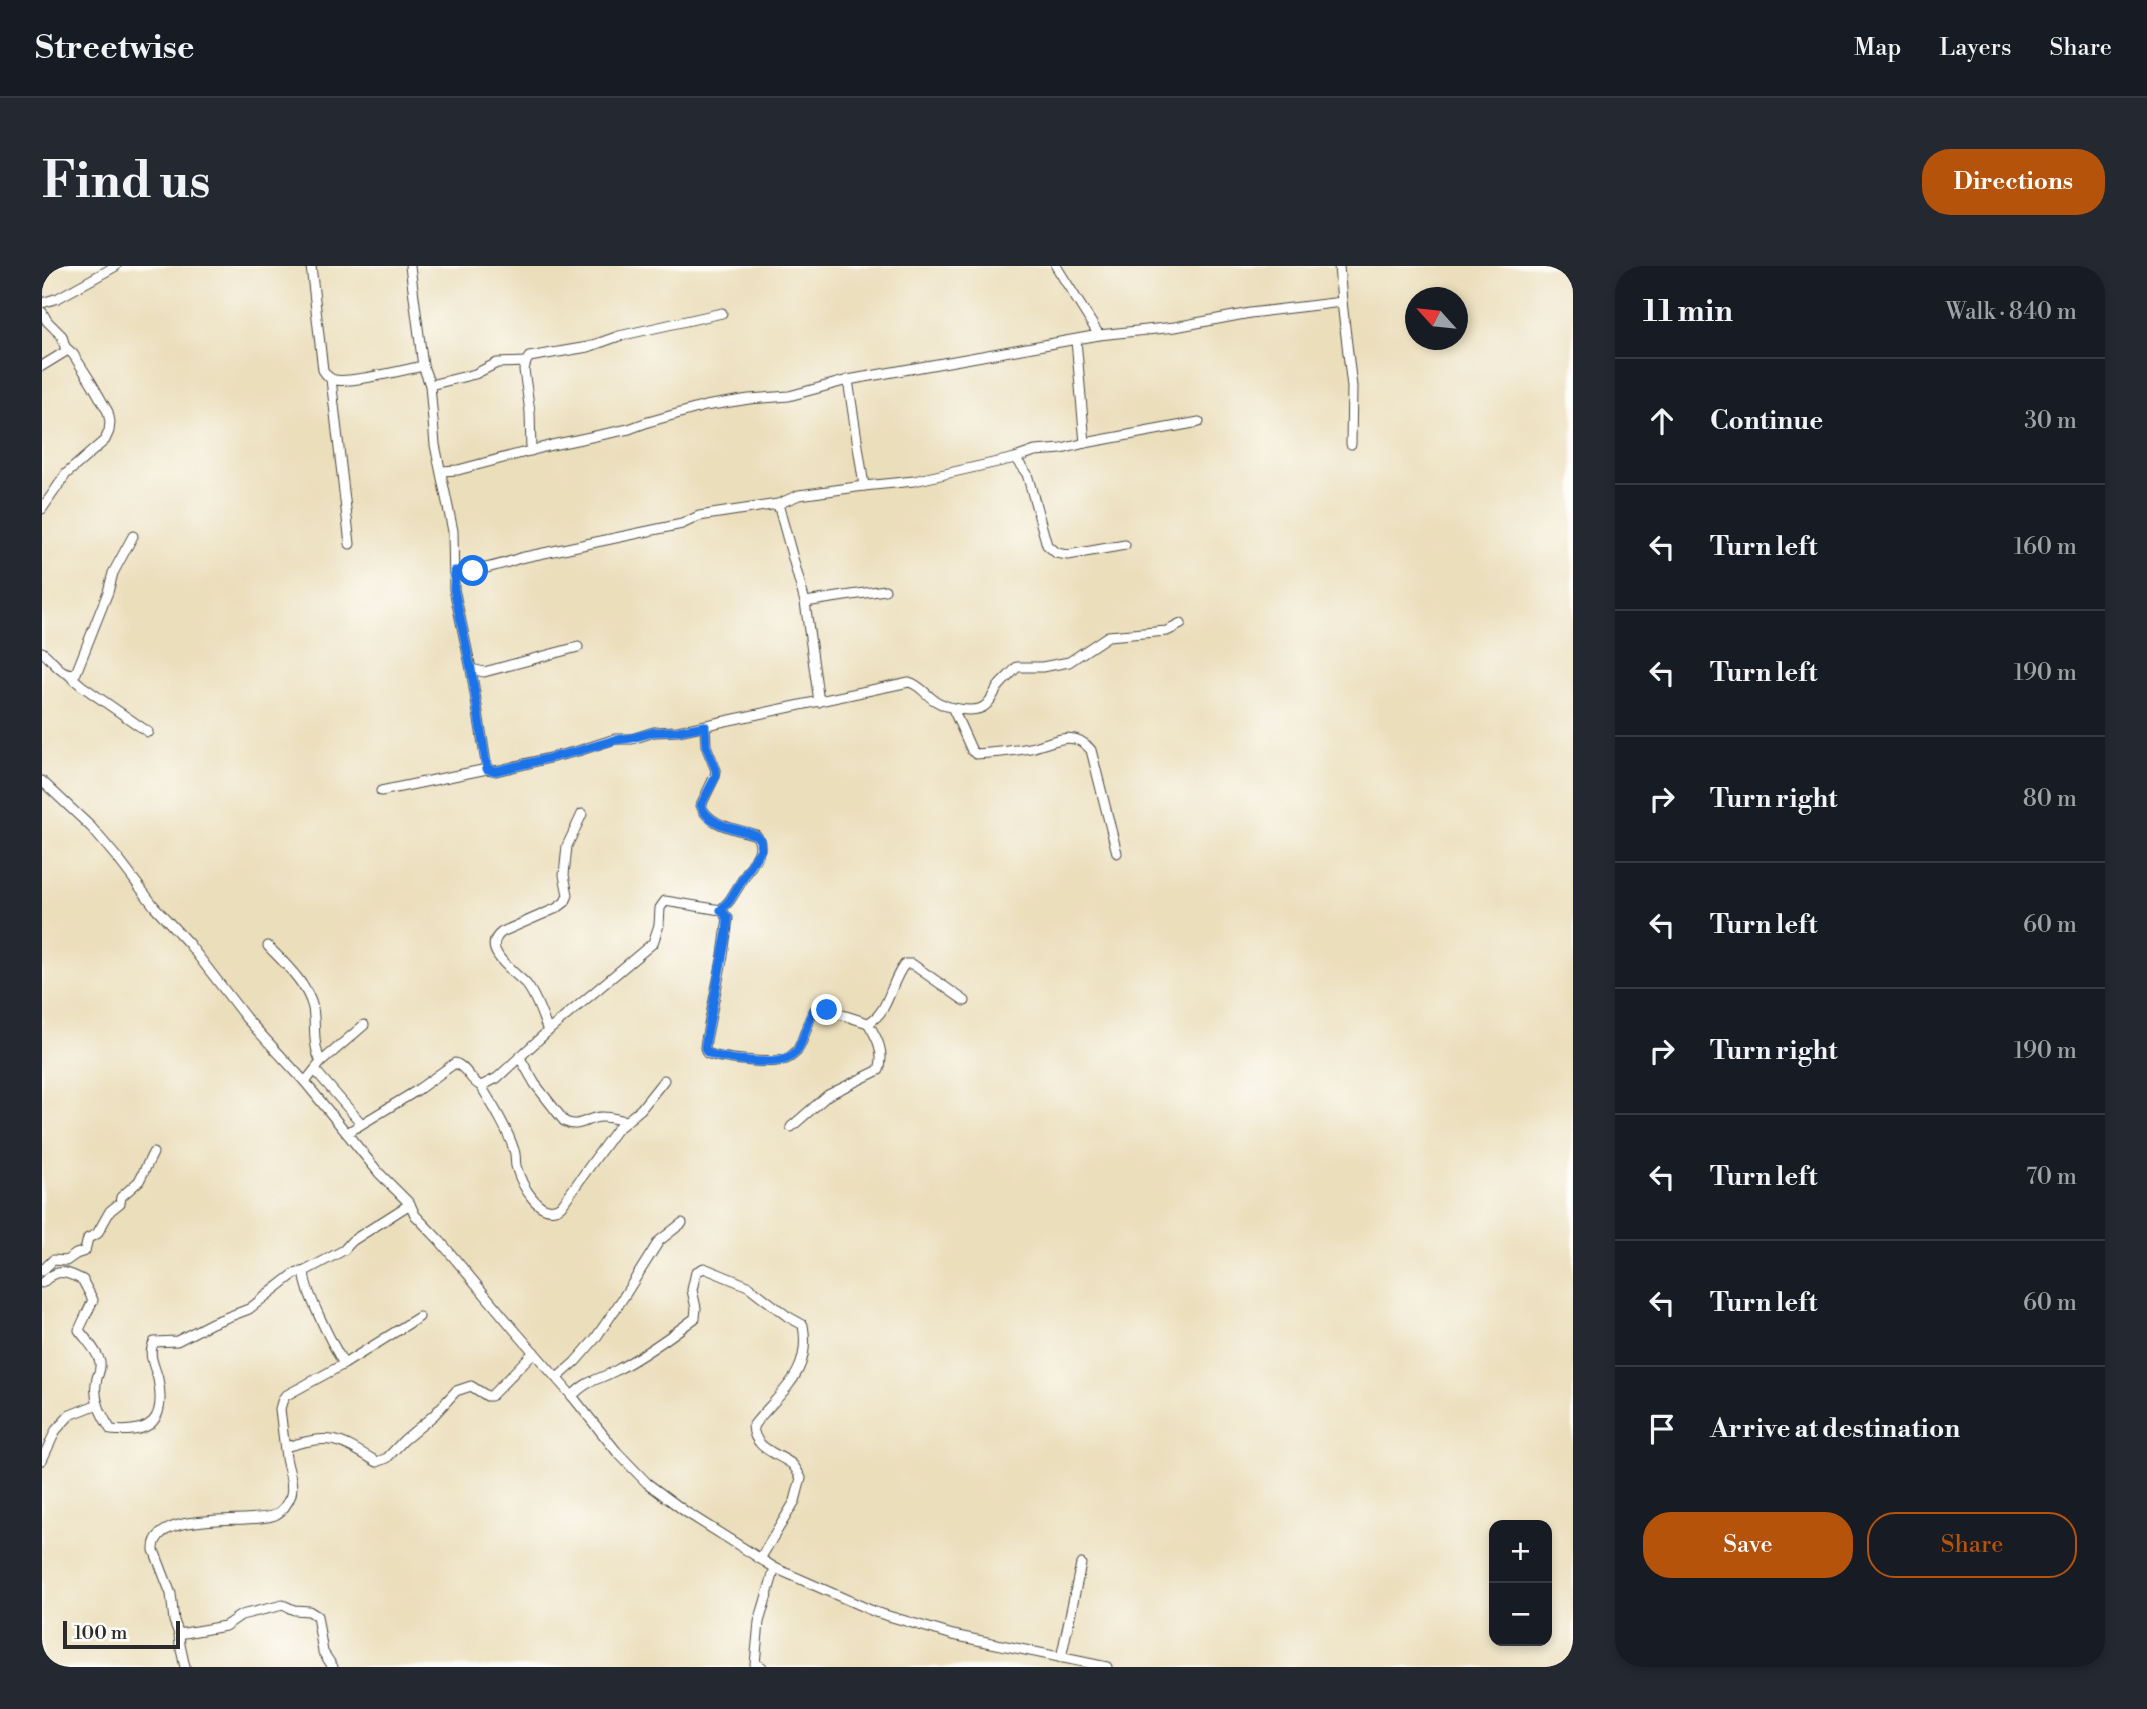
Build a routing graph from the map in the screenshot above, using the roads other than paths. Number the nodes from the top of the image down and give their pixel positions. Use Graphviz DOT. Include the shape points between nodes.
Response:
graph roads {
  1 [pos="116,266"];
  2 [pos="310,266"];
  3 [pos="410,266"];
  4 [pos="1056,266"];
  5 [pos="1339,266"];
  6 [pos="1342,302"];
  7 [pos="42,303"];
  8 [pos="42,312"];
  9 [pos="722,313"];
  10 [pos="1099,335"];
  11 [pos="1076,340"];
  12 [pos="68,350"];
  13 [pos="526,362"];
  14 [pos="42,366"];
  15 [pos="423,366"];
  16 [pos="331,379"];
  17 [pos="848,380"];
  18 [pos="430,385"];
  19 [pos="1199,422"];
  20 [pos="1084,443"];
  21 [pos="1351,444"];
  22 [pos="531,451"];
  23 [pos="1015,458"];
  24 [pos="441,471"];
  25 [pos="864,486"];
  26 [pos="778,504"];
  27 [pos="42,509"];
  28 [pos="133,536"];
  29 [pos="350,544"];
  30 [pos="1125,545"];
  31 [pos="455,571"];
  32 [pos="885,590"];
  33 [pos="805,602"];
  34 [pos="1181,624"];
  35 [pos="578,647"];
  36 [pos="42,652"];
  37 [pos="471,669"];
  38 [pos="69,675"];
  39 [pos="819,702"];
  40 [pos="953,709"];
  41 [pos="705,726"];
  42 [pos="148,732"];
  43 [pos="487,769"];
  44 [pos="42,781"];
  45 [pos="382,791"];
  46 [pos="582,814"];
  47 [pos="1117,853"];
  48 [pos="721,910"];
  49 [pos="268,946"];
  50 [pos="965,1001"];
  51 [pos="867,1023"];
  52 [pos="364,1024"];
  53 [pos="548,1031"];
  54 [pos="520,1058"];
  55 [pos="318,1066"];
  56 [pos="664,1080"];
  57 [pos="305,1082"];
  58 [pos="481,1086"];
  59 [pos="627,1121"];
  60 [pos="361,1124"];
  61 [pos="791,1128"];
  62 [pos="347,1133"];
  63 [pos="153,1153"];
  64 [pos="410,1204"];
  65 [pos="682,1223"];
  66 [pos="42,1271"];
  67 [pos="305,1271"];
  68 [pos="42,1283"];
  69 [pos="419,1317"];
  70 [pos="534,1352"];
  71 [pos="344,1364"];
  72 [pos="557,1378"];
  73 [pos="572,1396"];
  74 [pos="98,1404"];
  75 [pos="285,1447"];
  76 [pos="42,1460"];
  77 [pos="760,1559"];
  78 [pos="1081,1564"];
  79 [pos="775,1568"];
  80 [pos="179,1634"];
  81 [pos="1061,1658"];
  82 [pos="1077,1664"];
  83 [pos="756,1666"];
  84 [pos="185,1667"];
  85 [pos="332,1667"];
  86 [pos="1107,1667"];
  1 -- 7 [label="street"];
  2 -- 16 [label="street" via="323,370"];
  3 -- 15 [label="street"];
  4 -- 10 [label="street"];
  5 -- 6 [label="street"];
  6 -- 10 [label="street"];
  6 -- 21 [label="street" via="1352,387"];
  8 -- 12 [label="street"];
  9 -- 13 [label="street" via="529,357"];
  10 -- 11 [label="street"];
  11 -- 17 [label="street"];
  11 -- 20 [label="street"];
  12 -- 14 [label="street"];
  12 -- 27 [label="street" via="108,411 109,431 98,447 66,474"];
  13 -- 18 [label="street" via="497,363 475,374"];
  13 -- 22 [label="street"];
  15 -- 16 [label="street"];
  15 -- 18 [label="street"];
  16 -- 29 [label="street"];
  17 -- 22 [label="street" via="789,396 699,407 629,429"];
  17 -- 25 [label="street"];
  18 -- 24 [label="street"];
  19 -- 20 [label="street"];
  20 -- 23 [label="street"];
  22 -- 24 [label="street"];
  23 -- 25 [label="street" via="914,481"];
  23 -- 30 [label="street" via="1027,474 1047,545 1056,553"];
  24 -- 31 [label="street" via="453,531"];
  25 -- 26 [label="street" via="799,495"];
  26 -- 31 [label="street" via="699,516 682,524 520,558 495,568"];
  26 -- 33 [label="street"];
  28 -- 38 [label="street" via="113,573 79,669"];
  31 -- 37 [label="street" via="454,589"];
  32 -- 33 [label="street"];
  33 -- 39 [label="street"];
  34 -- 40 [label="street" via="1167,631 1108,636 1069,662 1017,667 986,705 977,710"];
  35 -- 37 [label="street" via="484,672"];
  36 -- 38 [label="street"];
  37 -- 43 [label="street"];
  38 -- 42 [label="street"];
  39 -- 40 [label="street" via="909,681"];
  39 -- 41 [label="street"];
  40 -- 47 [label="street" via="976,754 1033,747 1060,738 1087,745"];
  41 -- 43 [label="street" via="654,732 496,771"];
  41 -- 48 [label="street" via="716,776 701,805 703,812 716,822 756,835 761,849"];
  43 -- 45 [label="street"];
  44 -- 57 [label="street" via="91,827 246,1018"];
  46 -- 53 [label="street" via="567,846 565,902 502,932 495,943 500,960 526,984"];
  48 -- 51 [label="street" via="728,918 727,931 707,1052 724,1058 784,1060 795,1054 814,1010"];
  48 -- 53 [label="street" via="665,901 653,943"];
  49 -- 55 [label="street" via="306,989 313,1007"];
  50 -- 51 [label="street" via="912,964 905,964 882,1010"];
  51 -- 61 [label="street" via="883,1059 879,1070 828,1095"];
  52 -- 55 [label="street"];
  53 -- 54 [label="street"];
  54 -- 58 [label="street"];
  54 -- 59 [label="street" via="535,1084 570,1125 601,1116"];
  55 -- 57 [label="street"];
  55 -- 60 [label="street"];
  56 -- 59 [label="street"];
  57 -- 62 [label="street"];
  58 -- 59 [label="street" via="498,1114 529,1193 548,1211 561,1206"];
  58 -- 60 [label="street" via="455,1063"];
  60 -- 62 [label="street"];
  62 -- 64 [label="street"];
  63 -- 66 [label="street" via="139,1181 121,1196 97,1234 88,1238 85,1251 66,1261 53,1261"];
  64 -- 67 [label="street"];
  64 -- 70 [label="street"];
  65 -- 72 [label="street" via="659,1241 595,1339"];
  67 -- 71 [label="street" via="307,1289"];
  67 -- 74 [label="street" via="294,1274 249,1309 212,1322 177,1342 154,1342 150,1356 161,1404 150,1425 140,1430 111,1430"];
  68 -- 74 [label="street" via="63,1272 83,1280 93,1300 79,1330 100,1361"];
  69 -- 71 [label="street"];
  70 -- 72 [label="street"];
  70 -- 75 [label="street" via="491,1396 471,1386 456,1391 382,1460 325,1438"];
  71 -- 75 [label="street" via="285,1396 280,1409"];
  72 -- 73 [label="street"];
  73 -- 77 [label="street" via="647,1483"];
  73 -- 77 [label="street" via="695,1318 692,1290 696,1272 704,1268 748,1286 803,1325 806,1337 799,1373 753,1426 753,1435 764,1448 794,1466 801,1478 795,1501"];
  74 -- 76 [label="street" via="70,1415 56,1430"];
  75 -- 80 [label="street" via="292,1479 290,1495 277,1514 262,1520 207,1520 166,1529 156,1538 155,1550"];
  77 -- 79 [label="street"];
  78 -- 81 [label="street"];
  79 -- 81 [label="street" via="875,1612 953,1635"];
  79 -- 83 [label="street" via="759,1622"];
  80 -- 84 [label="street"];
  80 -- 85 [label="street" via="225,1626 241,1615 283,1605 317,1616 323,1652"];
  81 -- 82 [label="street"];
  82 -- 86 [label="street"];
}
